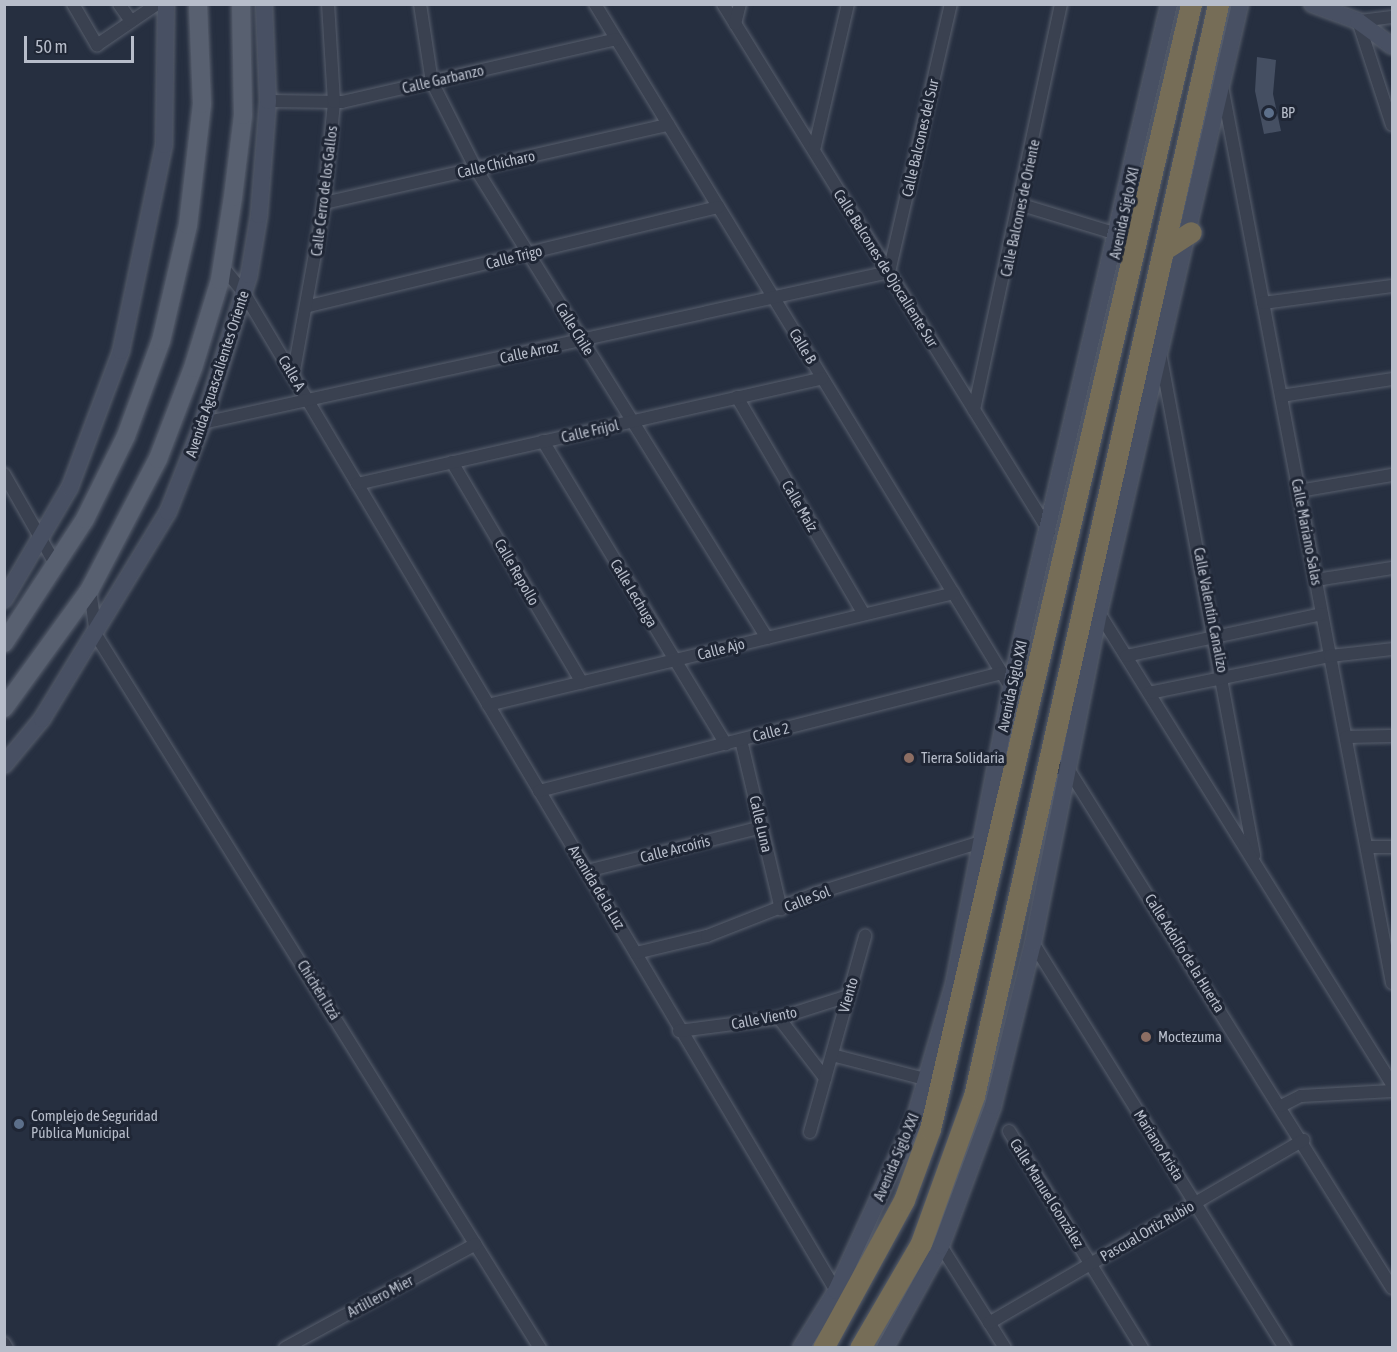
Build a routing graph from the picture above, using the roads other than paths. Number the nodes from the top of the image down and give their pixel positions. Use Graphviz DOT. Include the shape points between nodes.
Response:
graph roads {
  1 [pos="73,4"];
  2 [pos="119,4"];
  3 [pos="157,4"];
  4 [pos="166,4"];
  5 [pos="198,4"];
  6 [pos="241,4"];
  7 [pos="264,4"];
  8 [pos="328,4"];
  9 [pos="420,4"];
  10 [pos="595,4"];
  11 [pos="723,4"];
  12 [pos="740,4"];
  13 [pos="848,4"];
  14 [pos="951,4"];
  15 [pos="1061,4"];
  16 [pos="1169,4"];
  17 [pos="1191,4"];
  18 [pos="1218,4"];
  19 [pos="1240,4"];
  20 [pos="1312,4"];
  21 [pos="1392,17"];
  22 [pos="130,21"];
  23 [pos="1358,21"];
  24 [pos="735,24"];
  25 [pos="616,39"];
  26 [pos="1392,46"];
  27 [pos="432,82"];
  28 [pos="1221,82"];
  29 [pos="268,101"];
  30 [pos="334,102"];
  31 [pos="668,125"];
  32 [pos="1392,125"];
  33 [pos="814,150"];
  34 [pos="476,169"];
  35 [pos="324,203"];
  36 [pos="1022,205"];
  37 [pos="718,207"];
  38 [pos="1191,232"];
  39 [pos="1120,235"];
  40 [pos="1168,247"];
  41 [pos="526,253"];
  42 [pos="222,266"];
  43 [pos="889,272"];
  44 [pos="1392,286"];
  45 [pos="244,292"];
  46 [pos="774,298"];
  47 [pos="1263,303"];
  48 [pos="309,306"];
  49 [pos="582,340"];
  50 [pos="1161,358"];
  51 [pos="293,376"];
  52 [pos="822,378"];
  53 [pos="1392,379"];
  54 [pos="1281,396"];
  55 [pos="736,397"];
  56 [pos="308,400"];
  57 [pos="974,410"];
  58 [pos="1077,418"];
  59 [pos="632,421"];
  60 [pos="203,423"];
  61 [pos="543,441"];
  62 [pos="1084,448"];
  63 [pos="452,462"];
  64 [pos="4,474"];
  65 [pos="1392,475"];
  66 [pos="357,484"];
  67 [pos="1299,491"];
  68 [pos="1103,527"];
  69 [pos="1049,531"];
  70 [pos="43,542"];
  71 [pos="1114,553"];
  72 [pos="56,565"];
  73 [pos="1392,568"];
  74 [pos="1316,580"];
  75 [pos="90,589"];
  76 [pos="954,593"];
  77 [pos="4,600"];
  78 [pos="1099,613"];
  79 [pos="864,614"];
  80 [pos="1322,614"];
  81 [pos="96,635"];
  82 [pos="1216,636"];
  83 [pos="767,638"];
  84 [pos="4,643"];
  85 [pos="1392,649"];
  86 [pos="1126,656"];
  87 [pos="1330,656"];
  88 [pos="675,660"];
  89 [pos="1002,673"];
  90 [pos="1224,677"];
  91 [pos="582,682"];
  92 [pos="1011,688"];
  93 [pos="1149,693"];
  94 [pos="488,705"];
  95 [pos="4,708"];
  96 [pos="1392,736"];
  97 [pos="1346,737"];
  98 [pos="741,740"];
  99 [pos="726,744"];
  100 [pos="4,765"];
  101 [pos="1061,769"];
  102 [pos="539,791"];
  103 [pos="762,827"];
  104 [pos="978,843"];
  105 [pos="1367,847"];
  106 [pos="1392,847"];
  107 [pos="1255,862"];
  108 [pos="587,871"];
  109 [pos="781,909"];
  110 [pos="865,936"];
  111 [pos="1033,944"];
  112 [pos="636,953"];
  113 [pos="1392,982"];
  114 [pos="848,996"];
  115 [pos="779,1018"];
  116 [pos="679,1031"];
  117 [pos="832,1054"];
  118 [pos="825,1078"];
  119 [pos="926,1079"];
  120 [pos="1392,1084"];
  121 [pos="1392,1091"];
  122 [pos="1281,1106"];
  123 [pos="1009,1131"];
  124 [pos="810,1132"];
  125 [pos="1304,1140"];
  126 [pos="1195,1203"];
  127 [pos="476,1244"];
  128 [pos="880,1245"];
  129 [pos="941,1246"];
  130 [pos="1091,1264"];
  131 [pos="904,1274"];
  132 [pos="1392,1288"];
  133 [pos="836,1291"];
  134 [pos="989,1323"];
  135 [pos="4,1343"];
  136 [pos="7,1347"];
  137 [pos="285,1347"];
  138 [pos="540,1347"];
  139 [pos="801,1347"];
  140 [pos="823,1347"];
  141 [pos="860,1347"];
  142 [pos="885,1347"];
  143 [pos="1005,1347"];
  144 [pos="1142,1347"];
  145 [pos="1285,1347"];
  1 -- 22 [label="street" via="97,45"];
  2 -- 22 [label="street"];
  3 -- 22 [label="street"];
  4 -- 70 [label="street" via="164,145 141,264 121,351 93,430"];
  5 -- 72 [label="main road" via="202,104 188,225 161,341 126,436"];
  6 -- 42 [label="main road, Avenida Aguascalientes Oriente" via="243,115"];
  7 -- 29 [label="street, Avenida Aguascalientes Oriente"];
  8 -- 30 [label="street, Calle Cerro de los Gallos"];
  9 -- 27 [label="street, Calle Chile"];
  10 -- 25 [label="street, Calle B"];
  11 -- 24 [label="street, Calle Balcones de Ojocaliente Sur"];
  12 -- 24 [label="street"];
  13 -- 33 [label="street"];
  14 -- 43 [label="street, Calle Balcones del Sur"];
  15 -- 36 [label="street, Calle Balcones de Oriente"];
  16 -- 39 [label="street, Avenida Siglo XXI"];
  17 -- 62 [label="highway, Avenida Siglo XXI"];
  18 -- 40 [label="highway"];
  19 -- 28 [label="street"];
  20 -- 23 [label="street"];
  21 -- 23 [label="street"];
  23 -- 26 [label="street"];
  23 -- 32 [label="street"];
  24 -- 33 [label="street, Calle Balcones de Ojocaliente Sur"];
  25 -- 27 [label="street, Calle Garbanzo"];
  25 -- 31 [label="street, Calle B"];
  27 -- 30 [label="street, Calle Garbanzo"];
  27 -- 34 [label="street, Calle Chile"];
  28 -- 38 [label="street"];
  28 -- 47 [label="street, Calle Mariano Salas"];
  29 -- 30 [label="street, Calle Garbanzo"];
  29 -- 45 [label="street, Avenida Aguascalientes Oriente" via="259,215"];
  30 -- 35 [label="street, Calle Cerro de los Gallos"];
  31 -- 34 [label="street, Calle Chícharo"];
  31 -- 37 [label="street, Calle B"];
  33 -- 43 [label="street, Calle Balcones de Ojocaliente Sur"];
  34 -- 35 [label="street, Calle Chícharo"];
  34 -- 41 [label="street, Calle Chile"];
  35 -- 48 [label="street, Calle Cerro de los Gallos"];
  36 -- 39 [label="street"];
  36 -- 57 [label="street, Calle Balcones de Oriente"];
  37 -- 41 [label="street, Calle Trigo"];
  37 -- 46 [label="street, Calle B"];
  38 -- 40 [label="highway"];
  38 -- 50 [label="street"];
  39 -- 58 [label="street, Avenida Siglo XXI"];
  40 -- 68 [label="highway"];
  41 -- 48 [label="street, Calle Trigo"];
  41 -- 49 [label="street, Calle Chile"];
  42 -- 45 [label="street, Calle A"];
  42 -- 75 [label="main road, Avenida Aguascalientes Oriente" via="193,368 158,459"];
  43 -- 46 [label="street, Calle Arroz"];
  43 -- 57 [label="street, Calle Balcones de Ojocaliente Sur"];
  44 -- 47 [label="street"];
  45 -- 51 [label="street, Calle A"];
  45 -- 60 [label="street, Avenida Aguascalientes Oriente"];
  46 -- 49 [label="street, Calle Arroz"];
  46 -- 52 [label="street, Calle B"];
  47 -- 54 [label="street, Calle Mariano Salas"];
  48 -- 51 [label="street, Calle Cerro de los Gallos"];
  49 -- 56 [label="street, Calle Arroz"];
  49 -- 59 [label="street, Calle Chile"];
  50 -- 71 [label="street"];
  50 -- 82 [label="street, Calle Valentín Canalizo"];
  51 -- 56 [label="street, Calle A"];
  52 -- 55 [label="street, Calle Frijol"];
  52 -- 76 [label="street, Calle B"];
  53 -- 54 [label="street"];
  54 -- 67 [label="street, Calle Mariano Salas"];
  55 -- 59 [label="street, Calle Frijol"];
  55 -- 79 [label="street, Calle Maíz"];
  56 -- 60 [label="street, Calle Arroz"];
  56 -- 66 [label="street, Calle A"];
  57 -- 69 [label="street, Calle Balcones de Ojocaliente Sur"];
  58 -- 62 [label="highway"];
  58 -- 69 [label="street, Avenida Siglo XXI"];
  59 -- 61 [label="street, Calle Frijol"];
  59 -- 83 [label="street, Calle Chile"];
  60 -- 81 [label="street, Avenida Aguascalientes Oriente" via="168,512"];
  61 -- 63 [label="street, Calle Frijol"];
  61 -- 88 [label="street, Calle Lechuga"];
  62 -- 128 [label="highway, Avenida Siglo XXI" via="942,1083 904,1200"];
  63 -- 66 [label="street, Calle Frijol"];
  63 -- 91 [label="street, Calle Repollo"];
  64 -- 70 [label="street"];
  65 -- 67 [label="street"];
  66 -- 94 [label="street, Avenida de la Luz"];
  67 -- 74 [label="street, Calle Mariano Salas"];
  68 -- 71 [label="highway"];
  68 -- 101 [label="highway"];
  69 -- 92 [label="street, Avenida Siglo XXI"];
  70 -- 72 [label="street"];
  70 -- 77 [label="street"];
  71 -- 78 [label="street"];
  72 -- 84 [label="main road"];
  73 -- 74 [label="street"];
  74 -- 80 [label="street, Calle Mariano Salas"];
  75 -- 81 [label="street"];
  75 -- 95 [label="main road, Avenida Aguascalientes Oriente"];
  76 -- 79 [label="street, Calle Ajo"];
  76 -- 89 [label="street, Calle B"];
  78 -- 86 [label="street"];
  78 -- 101 [label="street"];
  79 -- 83 [label="street, Calle Ajo"];
  80 -- 82 [label="street"];
  80 -- 87 [label="street, Calle Mariano Salas"];
  81 -- 100 [label="street, Avenida Aguascalientes Oriente" via="42,719"];
  81 -- 127 [label="street, Chichén Itzá"];
  82 -- 86 [label="street"];
  82 -- 90 [label="street, Calle Valentín Canalizo"];
  83 -- 88 [label="street, Calle Ajo"];
  85 -- 87 [label="street"];
  86 -- 93 [label="street"];
  87 -- 90 [label="street"];
  87 -- 97 [label="street, Calle Mariano Salas"];
  88 -- 91 [label="street, Calle Ajo"];
  88 -- 99 [label="street, Calle Lechuga"];
  89 -- 92 [label="street, Calle B"];
  89 -- 98 [label="street, Calle 2"];
  90 -- 93 [label="street"];
  90 -- 107 [label="street, Calle Valentín Canalizo"];
  91 -- 94 [label="street, Calle Ajo"];
  92 -- 104 [label="street, Avenida Siglo XXI"];
  93 -- 107 [label="street"];
  94 -- 102 [label="street, Avenida de la Luz"];
  96 -- 97 [label="street"];
  97 -- 105 [label="street, Calle Mariano Salas"];
  98 -- 99 [label="street, Calle 2"];
  98 -- 103 [label="street, Calle Luna"];
  99 -- 102 [label="street, Calle 2"];
  101 -- 111 [label="street"];
  101 -- 122 [label="street, Calle Adolfo de la Huerta"];
  101 -- 131 [label="highway" via="974,1096 943,1190"];
  102 -- 108 [label="street, Avenida de la Luz"];
  103 -- 108 [label="street, Calle Arcoíris"];
  103 -- 109 [label="street, Calle Luna"];
  104 -- 109 [label="street, Calle Sol"];
  104 -- 119 [label="street, Avenida Siglo XXI" via="954,984"];
  105 -- 106 [label="street"];
  105 -- 113 [label="street, Calle Mariano Salas"];
  107 -- 120 [label="street"];
  108 -- 112 [label="street, Avenida de la Luz"];
  109 -- 112 [label="street, Calle Sol" via="707,936"];
  110 -- 114 [label="street, Viento"];
  111 -- 126 [label="street, Mariano Arista"];
  111 -- 129 [label="street" via="993,1106"];
  112 -- 116 [label="street, Avenida de la Luz"];
  114 -- 115 [label="street, Calle Viento"];
  114 -- 117 [label="street, Viento"];
  115 -- 116 [label="street, Calle Viento"];
  115 -- 118 [label="street"];
  116 -- 133 [label="street, Avenida de la Luz"];
  117 -- 118 [label="street, Viento"];
  117 -- 119 [label="street"];
  118 -- 124 [label="street, Viento"];
  119 -- 133 [label="street, Avenida Siglo XXI" via="914,1121"];
  121 -- 122 [label="street" via="1301,1096"];
  122 -- 125 [label="street, Calle Adolfo de la Huerta"];
  123 -- 130 [label="street, Calle Manuel González"];
  125 -- 126 [label="street, Pascual Ortiz Rubio"];
  125 -- 132 [label="street, Calle Adolfo de la Huerta"];
  126 -- 130 [label="street, Pascual Ortiz Rubio"];
  126 -- 145 [label="street, Mariano Arista"];
  127 -- 137 [label="street, Artillero Mier"];
  127 -- 138 [label="street, Chichén Itzá"];
  128 -- 131 [label="highway"];
  128 -- 140 [label="highway, Avenida Siglo XXI"];
  129 -- 134 [label="street"];
  129 -- 142 [label="street"];
  130 -- 134 [label="street, Pascual Ortiz Rubio"];
  130 -- 144 [label="street, Calle Manuel González"];
  131 -- 141 [label="highway"];
  133 -- 139 [label="street, Avenida Siglo XXI"];
  134 -- 143 [label="street"];
  135 -- 136 [label="street"];
}
